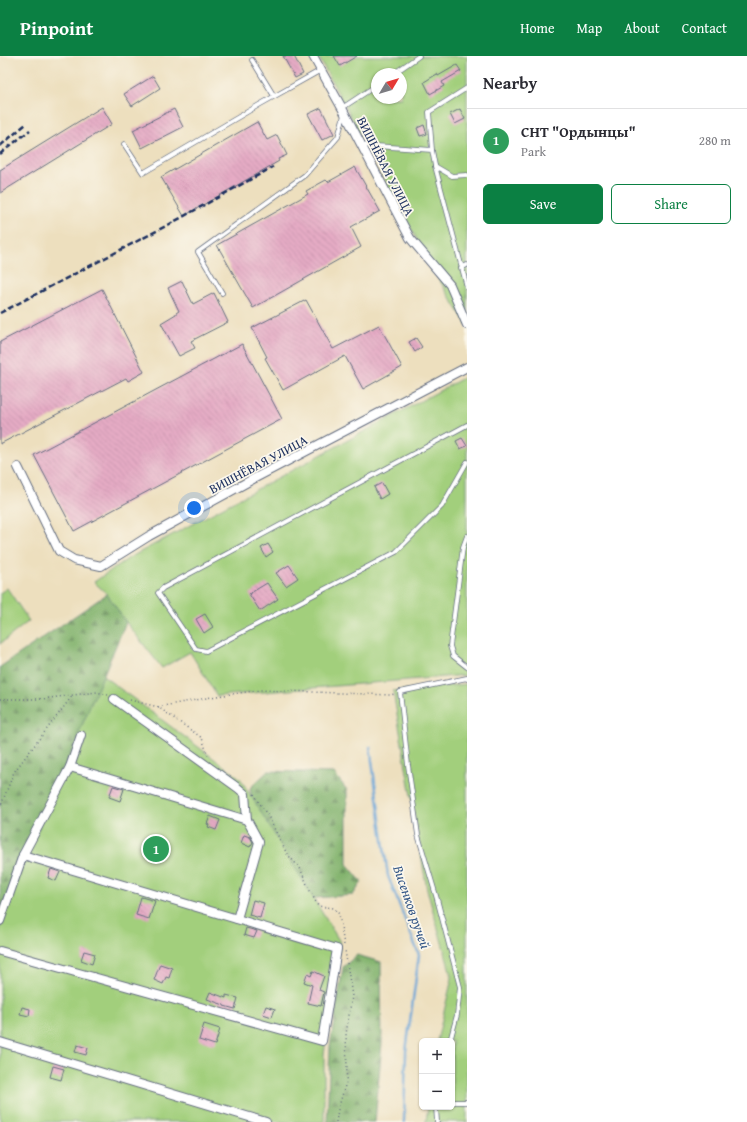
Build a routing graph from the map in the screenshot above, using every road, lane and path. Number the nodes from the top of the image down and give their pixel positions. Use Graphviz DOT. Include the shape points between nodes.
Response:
graph roads {
  1 [pos="313,56"];
  2 [pos="419,56"];
  3 [pos="252,60"];
  4 [pos="402,68"];
  5 [pos="321,70"];
  6 [pos="467,88"];
  7 [pos="371,90"];
  8 [pos="274,96"];
  9 [pos="344,110"];
  10 [pos="124,144"];
  11 [pos="362,145"];
  12 [pos="432,150"];
  13 [pos="435,166"];
  14 [pos="467,175"];
  15 [pos="467,265"];
  16 [pos="461,268"];
  17 [pos="467,287"];
  18 [pos="222,293"];
  19 [pos="467,325"];
  20 [pos="467,367"];
  21 [pos="467,425"];
  22 [pos="467,462"];
  23 [pos="18,467"];
  24 [pos="467,536"];
  25 [pos="467,667"];
  26 [pos="467,679"];
  27 [pos="400,692"];
  28 [pos="73,695"];
  29 [pos="113,697"];
  30 [pos="0,699"];
  31 [pos="127,700"];
  32 [pos="158,707"];
  33 [pos="81,735"];
  34 [pos="208,756"];
  35 [pos="70,767"];
  36 [pos="254,794"];
  37 [pos="0,808"];
  38 [pos="247,820"];
  39 [pos="24,855"];
  40 [pos="237,919"];
  41 [pos="0,921"];
  42 [pos="0,951"];
  43 [pos="451,1038"];
  44 [pos="0,1042"];
  45 [pos="455,1102"];
  46 [pos="467,1102"];
  47 [pos="436,1110"];
  48 [pos="266,1122"];
  49 [pos="336,1122"];
  50 [pos="437,1122"];
  1 -- 5 [label="street, ВИШНЁВАЯ УЛИЦА"];
  2 -- 4 [label="lane"];
  3 -- 8 [label="lane"];
  5 -- 8 [label="lane"];
  5 -- 9 [label="street, ВИШНЁВАЯ УЛИЦА"];
  6 -- 12 [label="lane" via="429,112"];
  7 -- 9 [label="lane"];
  8 -- 10 [label="lane" via="143,173"];
  9 -- 11 [label="street, ВИШНЁВАЯ УЛИЦА"];
  9 -- 18 [label="lane" via="338,137 305,175 198,252"];
  11 -- 12 [label="lane"];
  11 -- 19 [label="street, ВИШНЁВАЯ УЛИЦА" via="410,238 450,284"];
  12 -- 13 [label="lane"];
  13 -- 14 [label="lane" via="452,176"];
  13 -- 16 [label="lane"];
  15 -- 16 [label="lane"];
  16 -- 17 [label="lane"];
  20 -- 23 [label="street, ВИШНЁВАЯ УЛИЦА" via="253,479 149,536 101,566 74,560 59,551"];
  21 -- 22 [label="lane" via="163,588 158,593 196,649 206,651 396,552 442,506"];
  24 -- 25 [label="lane" via="463,547 450,646 453,656"];
  26 -- 27 [label="lane"];
  27 -- 32 [label="path" via="391,695 261,690"];
  27 -- 43 [label="lane" via="418,835 460,987 457,1015"];
  28 -- 29 [label="path" via="97,692"];
  28 -- 30 [label="path" via="42,699"];
  28 -- 37 [label="path" via="14,772"];
  29 -- 38 [label="street" via="242,791 245,794"];
  31 -- 32 [label="path"];
  32 -- 34 [label="path" via="202,738"];
  33 -- 35 [label="street"];
  35 -- 38 [label="street"];
  35 -- 39 [label="street"];
  36 -- 49 [label="path" via="287,854 300,868 318,906 334,908 339,914 352,996 346,1034 346,1082"];
  38 -- 40 [label="street" via="259,842"];
  39 -- 40 [label="street"];
  39 -- 41 [label="street"];
  40 -- 42 [label="street" via="337,949 322,1041"];
  44 -- 48 [label="street"];
  45 -- 46 [label="lane"];
  47 -- 50 [label="lane"];
}
